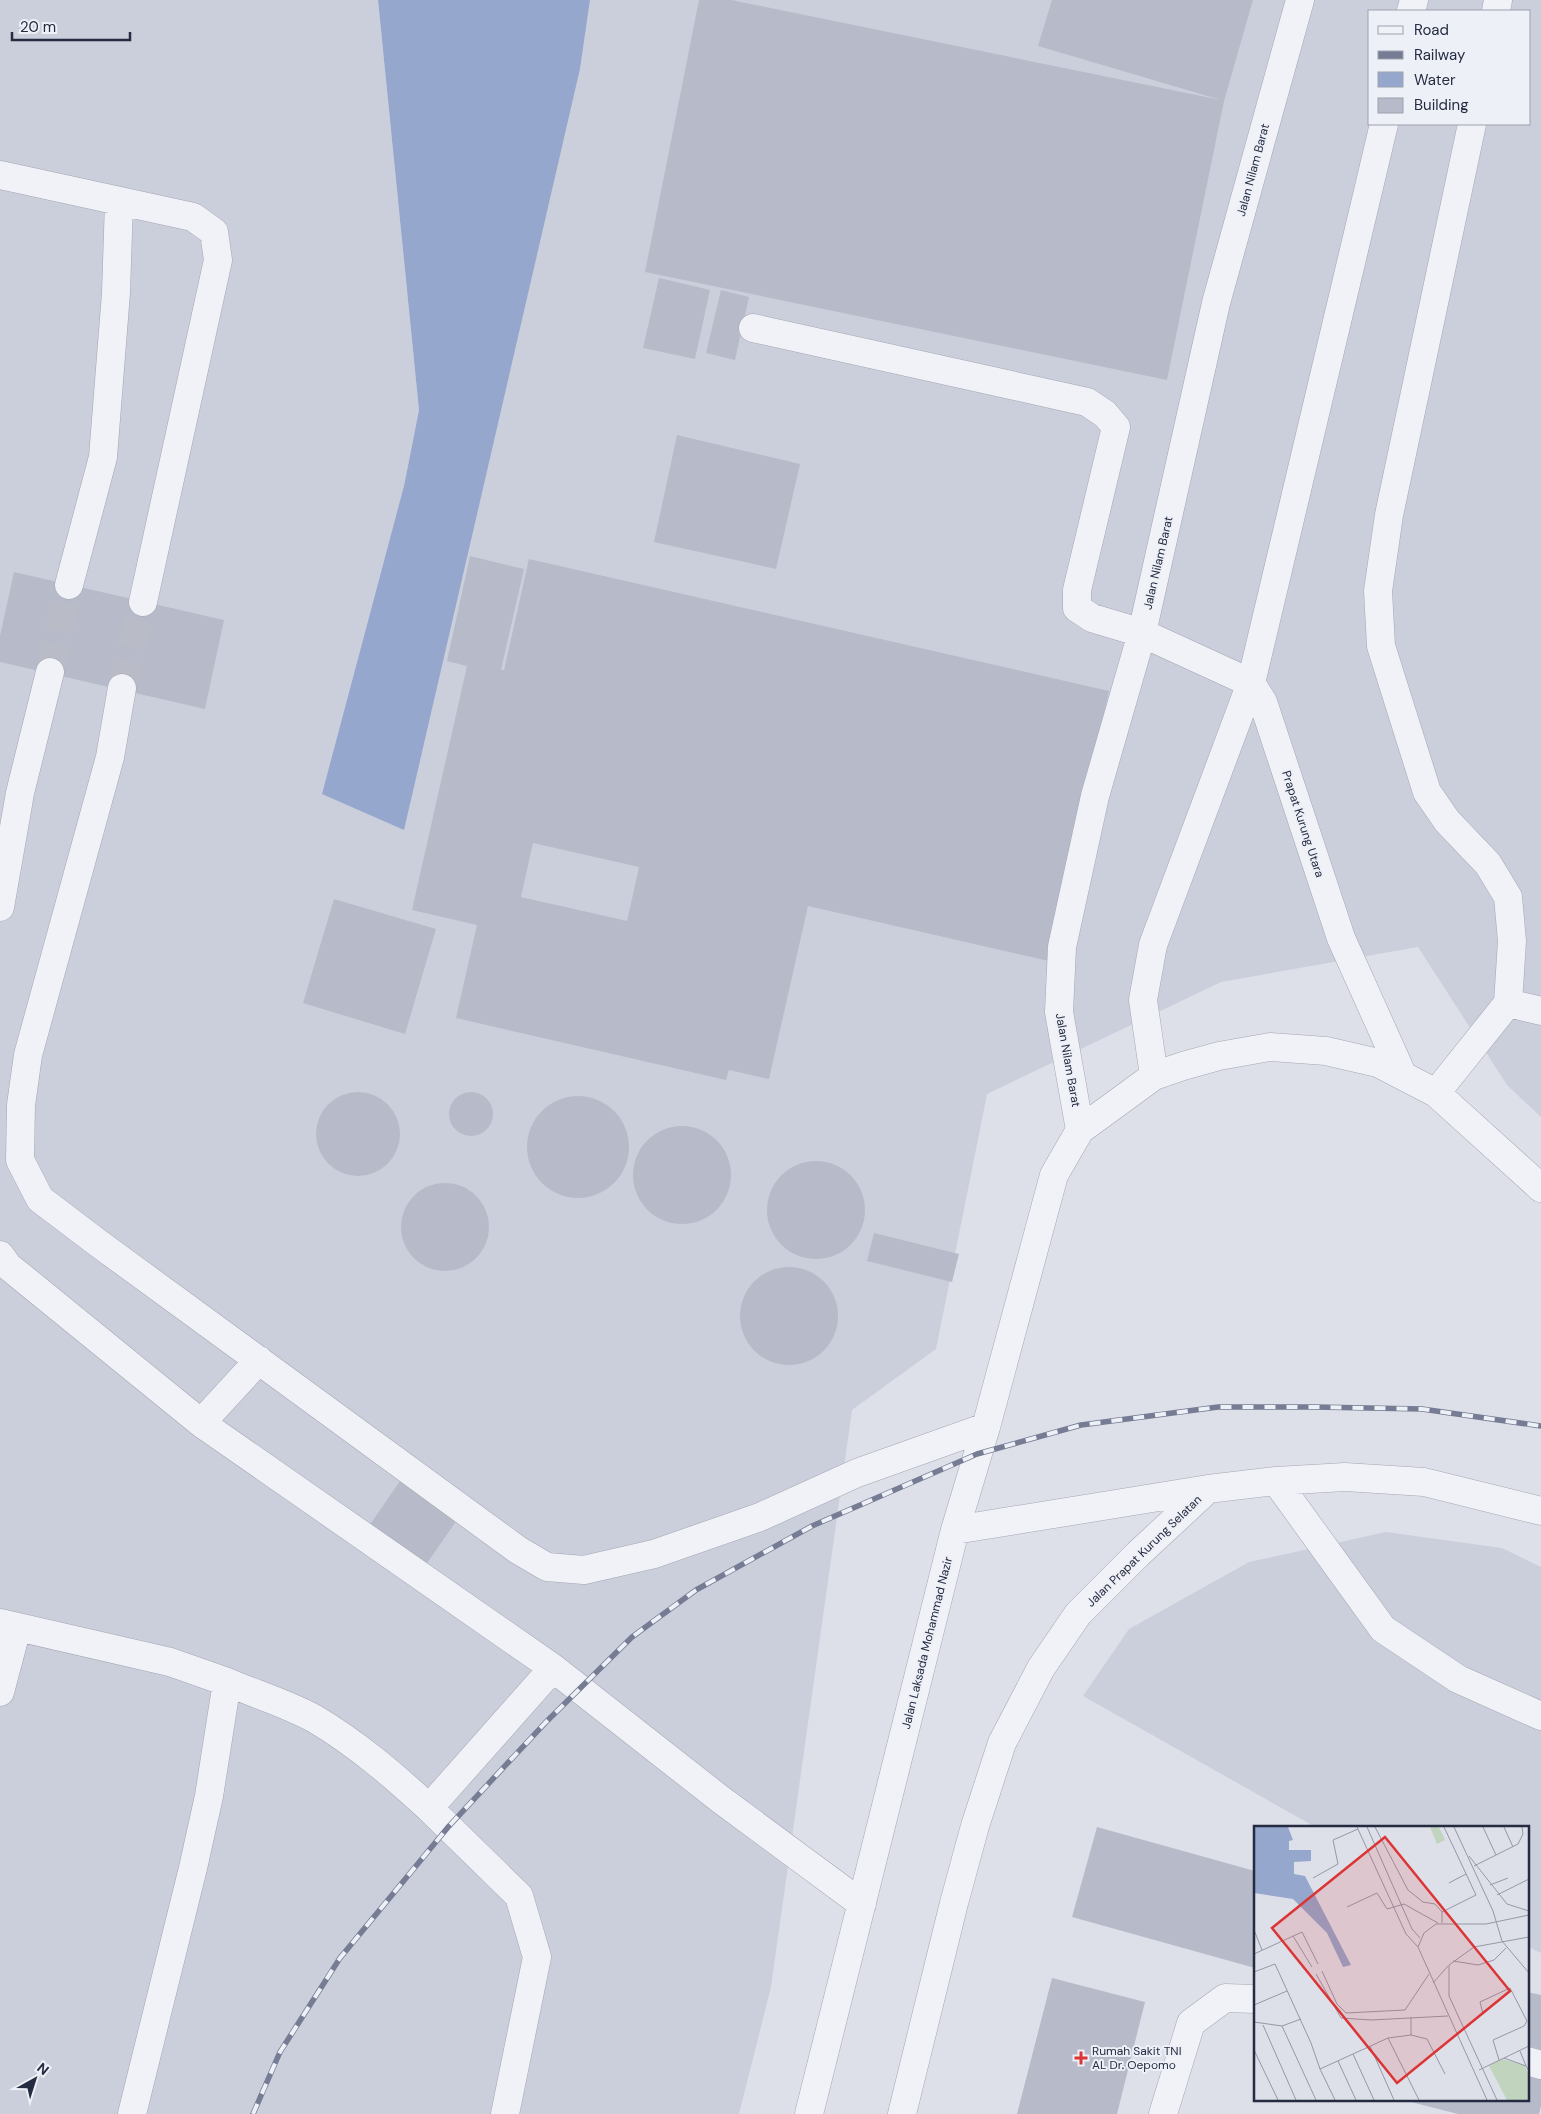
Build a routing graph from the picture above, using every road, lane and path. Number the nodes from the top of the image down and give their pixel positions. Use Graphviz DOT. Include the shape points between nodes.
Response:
graph roads {
  1 [pos="1300,0"];
  2 [pos="1384,125"];
  3 [pos="1472,125"];
  4 [pos="0,175"];
  5 [pos="119,202"];
  6 [pos="754,328"];
  7 [pos="69,585"];
  8 [pos="143,602"];
  9 [pos="1142,633"];
  10 [pos="50,672"];
  11 [pos="1251,683"];
  12 [pos="122,688"];
  13 [pos="0,907"];
  14 [pos="1508,1003"];
  15 [pos="1541,1011"];
  16 [pos="1154,1076"];
  17 [pos="1403,1076"];
  18 [pos="1436,1093"];
  19 [pos="1080,1130"];
  20 [pos="1541,1188"];
  21 [pos="0,1255"];
  22 [pos="259,1360"];
  23 [pos="201,1423"];
  24 [pos="986,1427"];
  25 [pos="1276,1480"];
  26 [pos="1208,1489"];
  27 [pos="1541,1511"];
  28 [pos="955,1530"];
  29 [pos="8,1625"];
  30 [pos="553,1668"];
  31 [pos="226,1682"];
  32 [pos="0,1692"];
  33 [pos="1541,1716"];
  34 [pos="429,1808"];
  35 [pos="862,1904"];
  36 [pos="1254,1999"];
  37 [pos="1528,2061"];
  38 [pos="1541,2065"];
  39 [pos="132,2114"];
  40 [pos="504,2114"];
  41 [pos="810,2114"];
  42 [pos="902,2114"];
  43 [pos="1163,2114"];
  1 -- 9 [label="street, Jalan Nilam Barat" via="1216,303"];
  2 -- 11 [label="street"];
  3 -- 14 [label="street" via="1389,515 1378,591 1381,646 1428,792 1446,821 1488,864 1508,897 1512,941"];
  4 -- 5 [label="street"];
  5 -- 7 [label="street" via="116,293 103,457"];
  5 -- 8 [label="street" via="193,217 214,232 218,260"];
  6 -- 9 [label="street" via="1087,402 1105,414 1116,427 1077,590 1077,608 1092,618"];
  9 -- 11 [label="street"];
  9 -- 19 [label="street, Jalan Nilam Barat" via="1095,796 1062,947 1059,1012"];
  10 -- 13 [label="street" via="20,793"];
  11 -- 16 [label="street" via="1153,945 1143,1000"];
  11 -- 17 [label="street, Prapat Kurung Utara" via="1263,702 1341,938"];
  12 -- 22 [label="street" via="110,757 28,1055 21,1105 20,1160 40,1198"];
  14 -- 15 [label="street"];
  14 -- 18 [label="street"];
  16 -- 17 [label="street" via="1219,1056 1270,1047 1326,1051 1378,1063"];
  16 -- 19 [label="street"];
  17 -- 18 [label="street"];
  18 -- 20 [label="street"];
  19 -- 24 [label="street, Jalan Laksada Mohammad Nazir" via="1054,1175"];
  21 -- 23 [label="street" via="8,1266"];
  22 -- 23 [label="street"];
  22 -- 24 [label="street" via="518,1550 547,1567 584,1570 654,1554 760,1517 856,1474"];
  23 -- 30 [label="street"];
  24 -- 28 [label="street, Jalan Laksada Mohammad Nazir"];
  25 -- 26 [label="street, Jalan Prapat Kurung Selatan"];
  25 -- 27 [label="street, Jalan Prapat Kurung Selatan" via="1345,1478 1424,1482"];
  25 -- 33 [label="street" via="1383,1629 1458,1679"];
  26 -- 28 [label="street"];
  26 -- 42 [label="street, Jalan Prapat Kurung Selatan" via="1078,1614 1041,1668 1002,1743 954,1903"];
  28 -- 35 [label="street, Jalan Laksada Mohammad Nazir"];
  29 -- 31 [label="street" via="170,1662"];
  29 -- 32 [label="street"];
  30 -- 34 [label="street"];
  30 -- 35 [label="street" via="720,1799"];
  31 -- 34 [label="street" via="313,1718 353,1743"];
  31 -- 39 [label="street" via="209,1796"];
  34 -- 40 [label="street" via="519,1896 538,1957"];
  35 -- 41 [label="street, Jalan Laksada Mohammad Nazir"];
  36 -- 43 [label="street" via="1225,1998 1191,2023"];
  37 -- 38 [label="street"];
}
